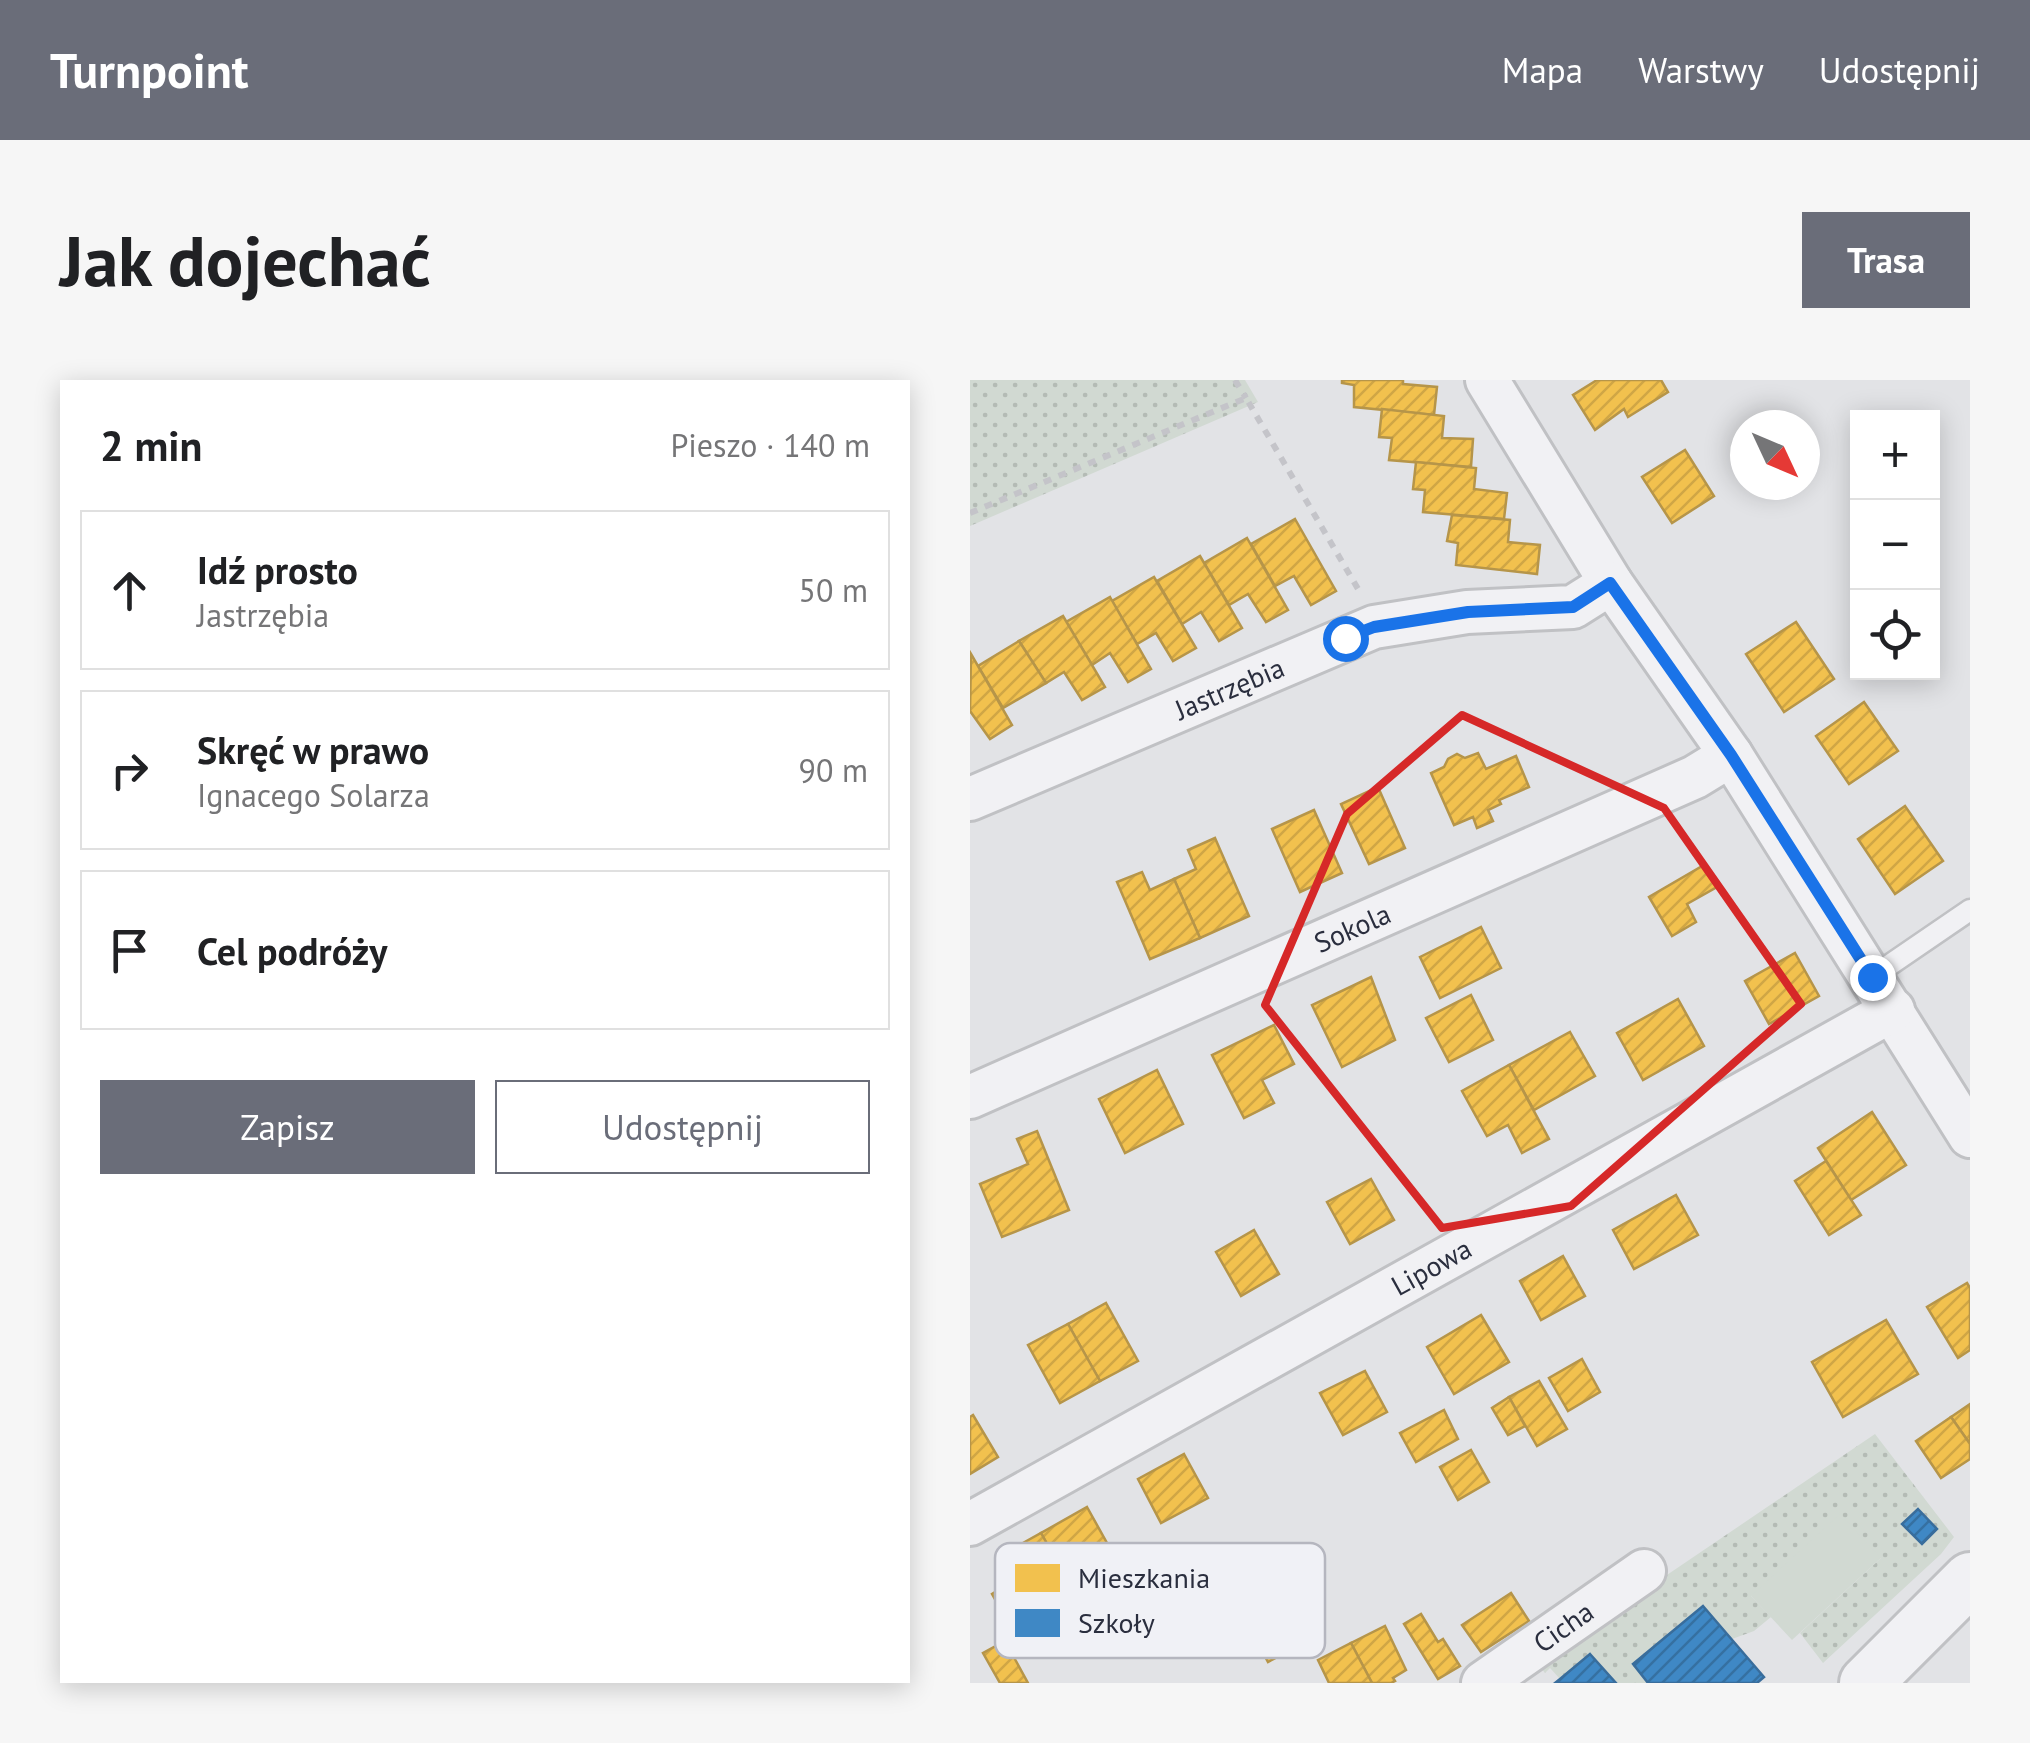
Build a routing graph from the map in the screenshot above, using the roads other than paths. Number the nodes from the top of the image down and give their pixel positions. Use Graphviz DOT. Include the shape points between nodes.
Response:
graph roads {
  1 [pos="1487,380"];
  2 [pos="1610,583"];
  3 [pos="1731,755"];
  4 [pos="970,798"];
  5 [pos="1970,910"];
  6 [pos="1882,993"];
  7 [pos="970,1097"];
  8 [pos="1970,1136"];
  9 [pos="970,1524"];
  10 [pos="1644,1571"];
  11 [pos="1970,1579"];
  12 [pos="1484,1683"];
  13 [pos="1866,1683"];
  1 -- 2 [label="street"];
  2 -- 3 [label="street"];
  2 -- 4 [label="street, Jastrzębia" via="1573,607 1468,612 1374,627"];
  3 -- 6 [label="street"];
  3 -- 7 [label="street, Sokola" via="1695,777"];
  5 -- 6 [label="lane"];
  6 -- 8 [label="street"];
  6 -- 9 [label="street, Lipowa"];
  10 -- 12 [label="street, Cicha"];
  11 -- 13 [label="street"];
}
